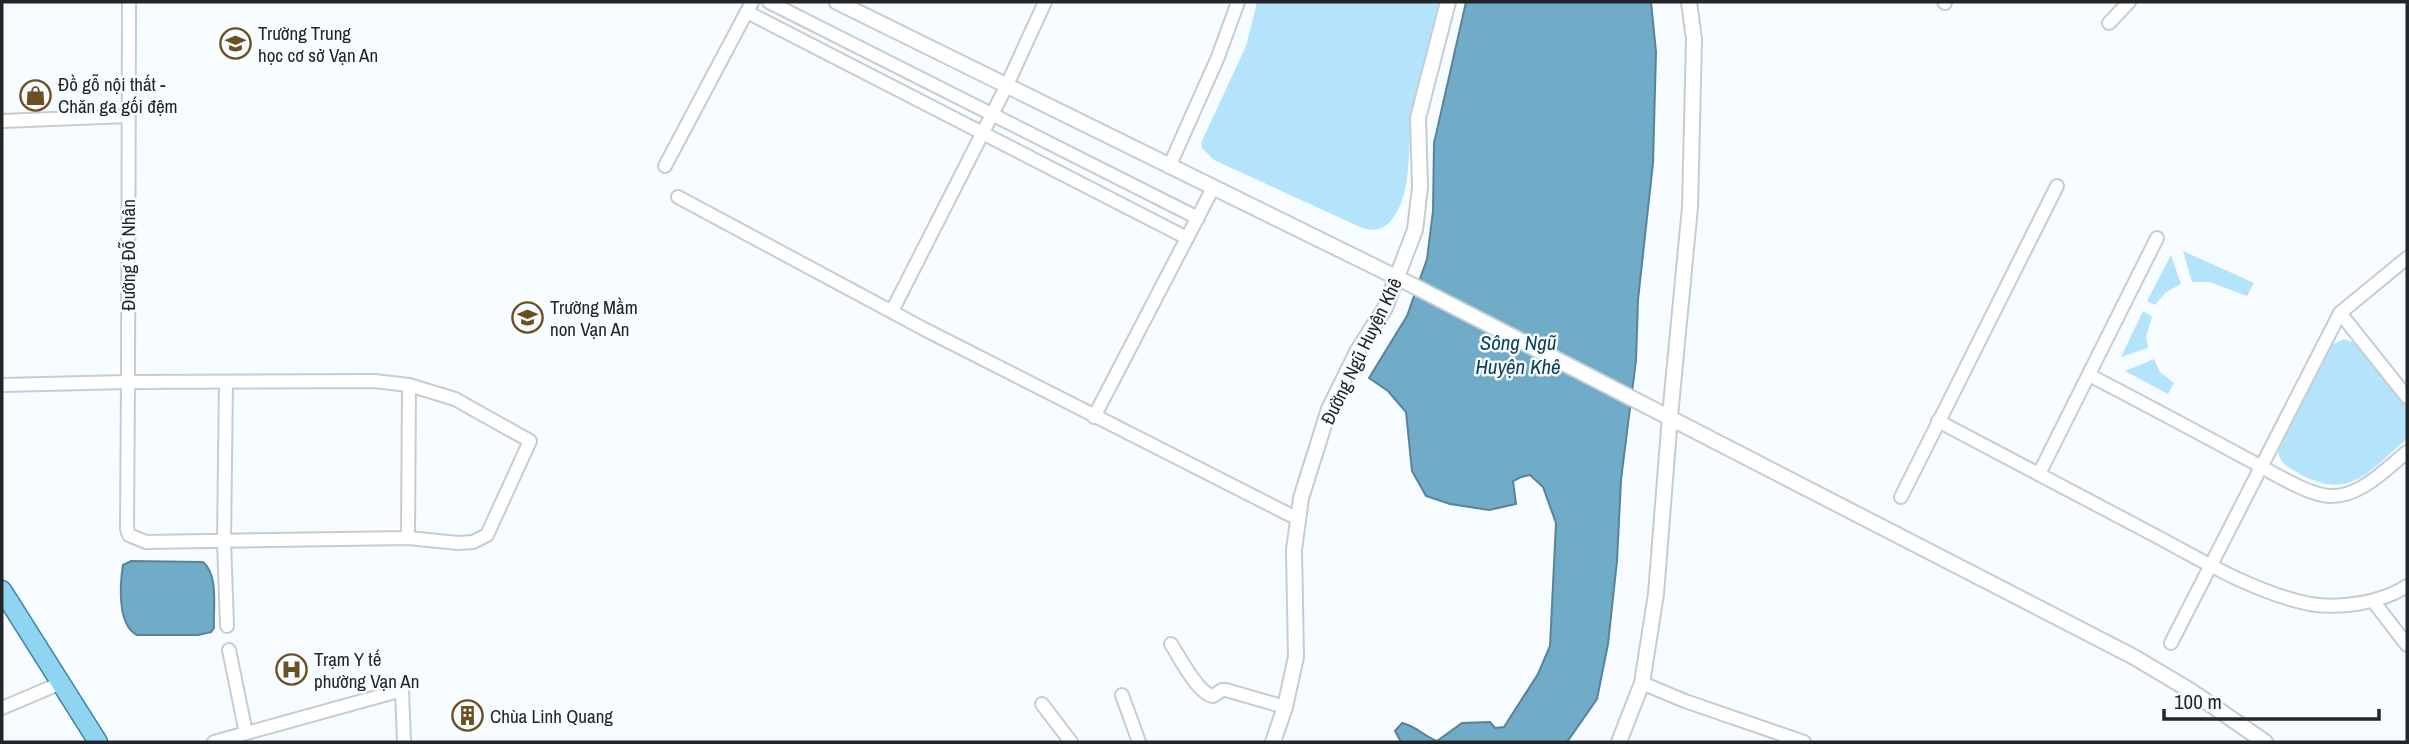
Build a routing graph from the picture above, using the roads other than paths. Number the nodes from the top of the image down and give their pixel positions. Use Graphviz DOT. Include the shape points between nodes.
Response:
graph roads {
  1 [pos="129,2"];
  2 [pos="769,2"];
  3 [pos="837,2"];
  4 [pos="1045,2"];
  5 [pos="1238,2"];
  6 [pos="1448,2"];
  7 [pos="1689,2"];
  8 [pos="2129,2"];
  9 [pos="749,7"];
  10 [pos="2109,23"];
  11 [pos="1006,87"];
  12 [pos="992,114"];
  13 [pos="127,116"];
  14 [pos="2,121"];
  15 [pos="983,133"];
  16 [pos="665,166"];
  17 [pos="1169,167"];
  18 [pos="2057,186"];
  19 [pos="1213,188"];
  20 [pos="678,197"];
  21 [pos="1198,218"];
  22 [pos="1187,238"];
  23 [pos="2157,238"];
  24 [pos="2407,258"];
  25 [pos="1398,279"];
  26 [pos="892,311"];
  27 [pos="2340,313"];
  28 [pos="2089,374"];
  29 [pos="128,382"];
  30 [pos="226,382"];
  31 [pos="2,385"];
  32 [pos="409,385"];
  33 [pos="2407,397"];
  34 [pos="1670,416"];
  35 [pos="1094,417"];
  36 [pos="1938,421"];
  37 [pos="2407,452"];
  38 [pos="2261,466"];
  39 [pos="2039,474"];
  40 [pos="1901,497"];
  41 [pos="1298,519"];
  42 [pos="408,538"];
  43 [pos="224,541"];
  44 [pos="2211,565"];
  45 [pos="2407,586"];
  46 [pos="2,590"];
  47 [pos="2373,601"];
  48 [pos="227,626"];
  49 [pos="2171,643"];
  50 [pos="1171,645"];
  51 [pos="2407,645"];
  52 [pos="229,650"];
  53 [pos="61,683"];
  54 [pos="1642,683"];
  55 [pos="1122,695"];
  56 [pos="1042,704"];
  57 [pos="1285,707"];
  58 [pos="2,708"];
  59 [pos="246,733"];
  60 [pos="98,742"];
  61 [pos="214,742"];
  62 [pos="404,742"];
  63 [pos="1070,742"];
  64 [pos="1139,742"];
  65 [pos="1273,742"];
  66 [pos="1619,742"];
  67 [pos="1804,742"];
  68 [pos="2264,742"];
  1 -- 13 [label="street, Đường Đỗ Nhân"];
  2 -- 12 [label="street"];
  3 -- 11 [label="street"];
  4 -- 11 [label="street"];
  5 -- 17 [label="street"];
  6 -- 25 [label="street, Đường Ngũ Huyện Khê" via="1418,118 1420,187 1415,230"];
  7 -- 34 [label="street" via="1694,39 1690,207"];
  8 -- 10 [label="street"];
  9 -- 15 [label="street"];
  9 -- 16 [label="street"];
  11 -- 12 [label="street"];
  11 -- 17 [label="street"];
  12 -- 15 [label="street"];
  12 -- 21 [label="street"];
  13 -- 14 [label="street"];
  13 -- 29 [label="street, Đường Đỗ Nhân"];
  15 -- 22 [label="street"];
  15 -- 26 [label="street"];
  17 -- 19 [label="street"];
  18 -- 36 [label="street"];
  19 -- 21 [label="street"];
  19 -- 25 [label="street"];
  20 -- 26 [label="street"];
  21 -- 22 [label="street"];
  22 -- 35 [label="street"];
  23 -- 28 [label="street"];
  24 -- 27 [label="street"];
  25 -- 34 [label="street"];
  25 -- 41 [label="street, Đường Ngũ Huyện Khê" via="1329,409"];
  26 -- 35 [label="street"];
  27 -- 33 [label="street"];
  27 -- 38 [label="street"];
  28 -- 38 [label="street"];
  28 -- 39 [label="street"];
  29 -- 30 [label="street"];
  29 -- 31 [label="street"];
  29 -- 43 [label="street, Đường Đỗ Nhân" via="130,536 146,542"];
  30 -- 32 [label="street"];
  30 -- 43 [label="street"];
  32 -- 42 [label="street"];
  32 -- 42 [label="street" via="455,399 530,442 487,535 458,543"];
  34 -- 54 [label="street" via="1657,594"];
  34 -- 68 [label="street" via="2134,657"];
  35 -- 41 [label="street"];
  36 -- 39 [label="street"];
  36 -- 40 [label="street"];
  37 -- 38 [label="street" via="2367,484 2329,496"];
  38 -- 44 [label="street"];
  39 -- 44 [label="street"];
  41 -- 57 [label="street, Đường Ngũ Huyện Khê" via="1294,550 1296,657"];
  42 -- 43 [label="street"];
  43 -- 48 [label="street"];
  44 -- 47 [label="street" via="2284,597 2312,604"];
  44 -- 49 [label="street"];
  45 -- 47 [label="street"];
  46 -- 53 [label="main road"];
  47 -- 51 [label="street"];
  50 -- 57 [label="street" via="1210,697 1226,690"];
  52 -- 59 [label="street"];
  53 -- 58 [label="street"];
  53 -- 60 [label="main road"];
  54 -- 66 [label="street"];
  54 -- 67 [label="street"];
  55 -- 64 [label="street"];
  56 -- 63 [label="street"];
  57 -- 65 [label="street, Đường Ngũ Huyện Khê"];
  59 -- 61 [label="street"];
  59 -- 62 [label="street" via="402,690"];
}
